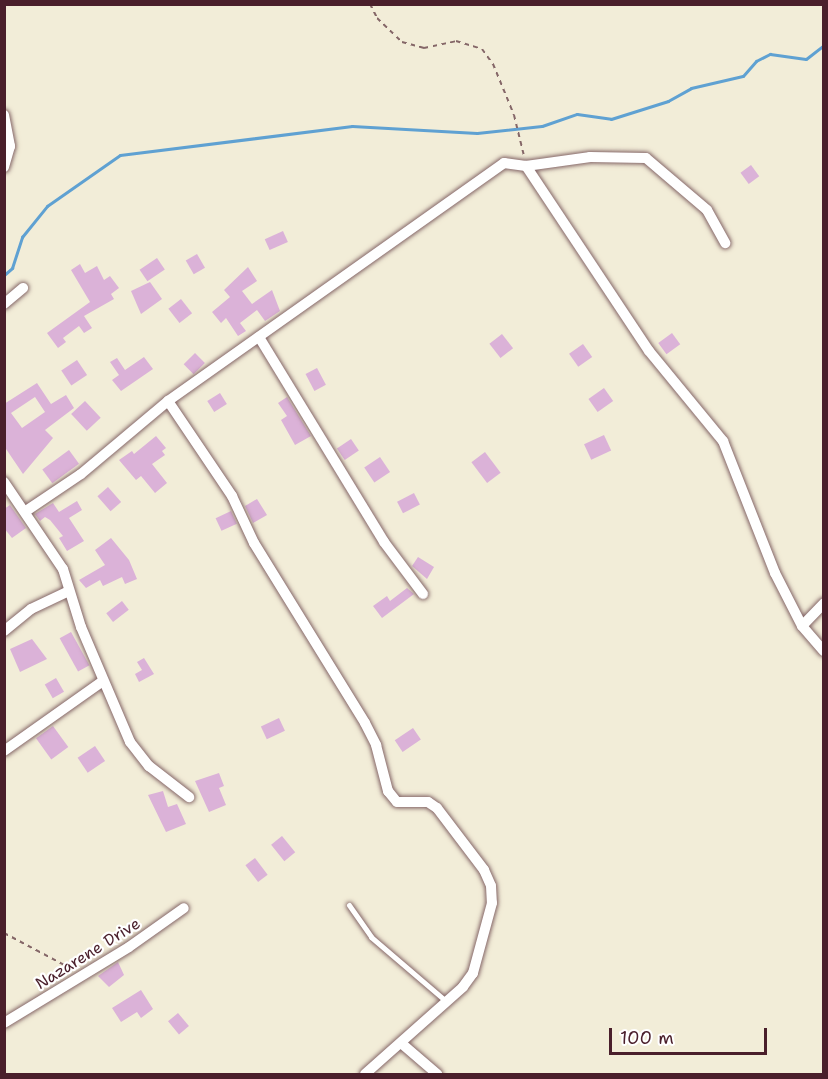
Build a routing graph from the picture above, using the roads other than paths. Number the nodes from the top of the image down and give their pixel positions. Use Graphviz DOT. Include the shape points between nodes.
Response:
graph roads {
  1 [pos="4,115"];
  2 [pos="526,166"];
  3 [pos="4,167"];
  4 [pos="725,243"];
  5 [pos="23,288"];
  6 [pos="4,304"];
  7 [pos="259,337"];
  8 [pos="168,400"];
  9 [pos="4,482"];
  10 [pos="26,511"];
  11 [pos="69,591"];
  12 [pos="423,594"];
  13 [pos="824,603"];
  14 [pos="802,626"];
  15 [pos="4,631"];
  16 [pos="824,651"];
  17 [pos="103,681"];
  18 [pos="4,751"];
  19 [pos="189,797"];
  20 [pos="350,905"];
  21 [pos="184,908"];
  22 [pos="447,1002"];
  23 [pos="4,1023"];
  24 [pos="401,1043"];
  25 [pos="365,1074"];
  26 [pos="437,1074"];
  1 -- 3 [label="street" via="10,146"];
  2 -- 4 [label="street" via="564,158 646,158 707,210"];
  2 -- 7 [label="street" via="504,163 490,171"];
  2 -- 14 [label="street" via="649,351 723,441 775,573"];
  5 -- 6 [label="street"];
  7 -- 8 [label="street"];
  7 -- 12 [label="street" via="384,542"];
  8 -- 10 [label="street" via="81,474"];
  8 -- 22 [label="street" via="232,496 254,543 365,723 376,745 388,791 397,802 428,802 437,808 491,885 492,903 472,973"];
  9 -- 10 [label="street"];
  10 -- 11 [label="street" via="58,560"];
  11 -- 15 [label="street" via="30,609"];
  11 -- 17 [label="street"];
  13 -- 14 [label="street"];
  14 -- 16 [label="street"];
  17 -- 18 [label="street"];
  17 -- 19 [label="street" via="130,742 148,766"];
  20 -- 22 [label="lane" via="371,937"];
  21 -- 23 [label="street, Nazarene Drive"];
  22 -- 24 [label="street"];
  24 -- 25 [label="street"];
  24 -- 26 [label="street"];
}
